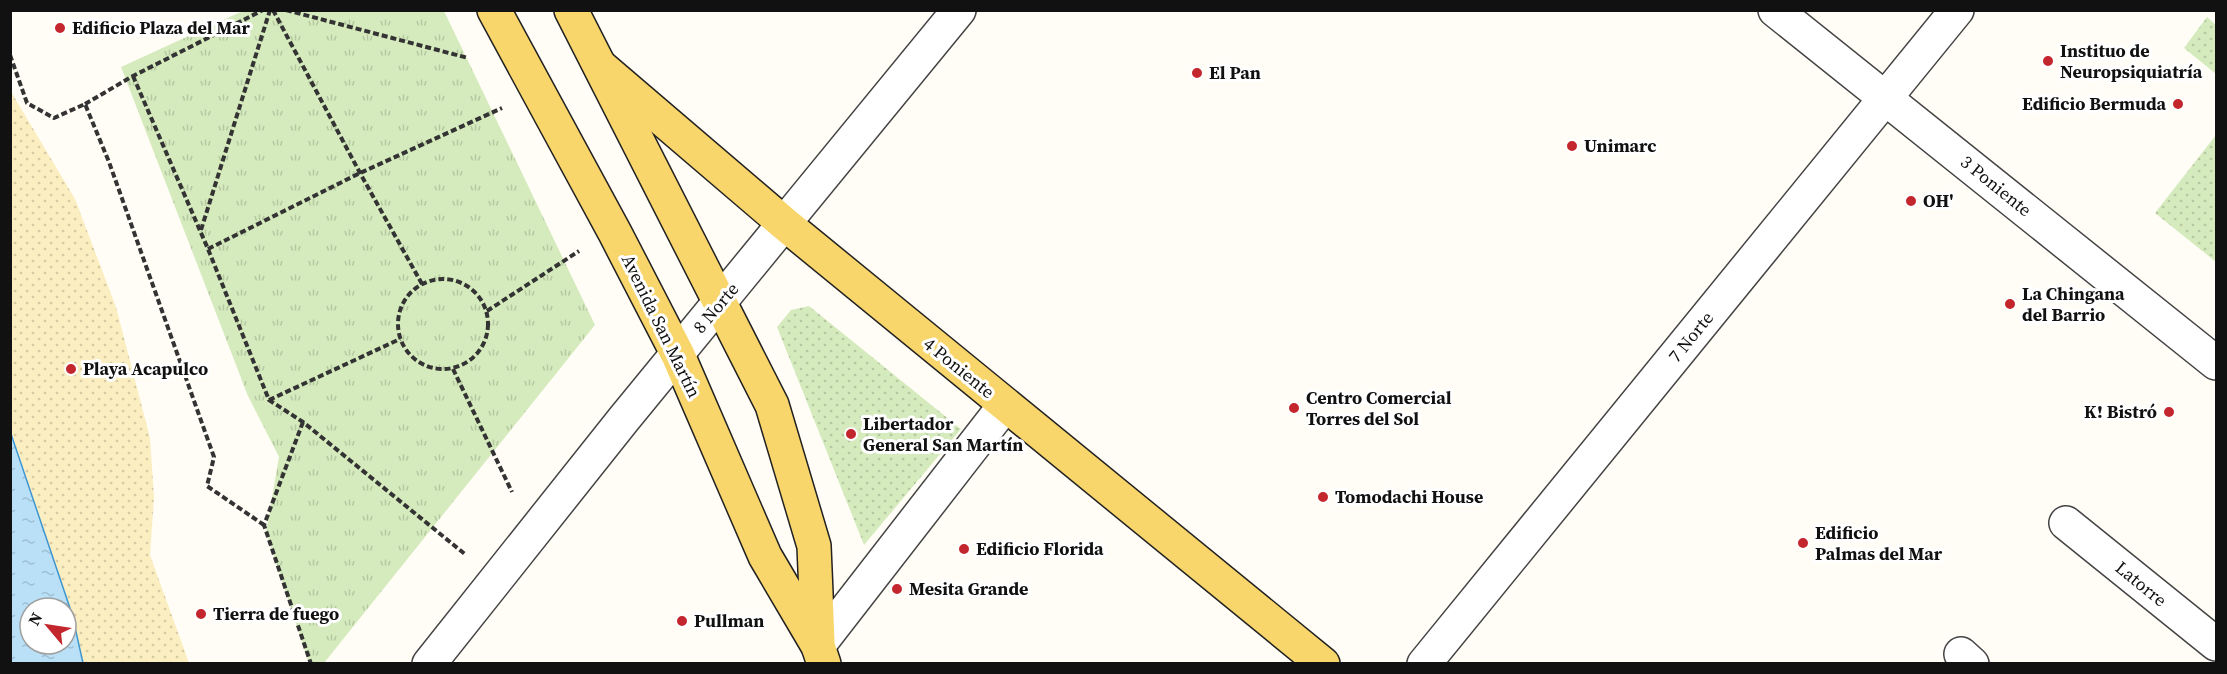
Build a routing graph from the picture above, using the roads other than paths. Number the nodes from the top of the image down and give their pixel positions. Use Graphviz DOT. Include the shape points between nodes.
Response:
graph roads {
  1 [pos="494,10"];
  2 [pos="571,10"];
  3 [pos="959,10"];
  4 [pos="1775,10"];
  5 [pos="1958,10"];
  6 [pos="600,66"];
  7 [pos="1886,99"];
  8 [pos="786,225"];
  9 [pos="719,304"];
  10 [pos="678,355"];
  11 [pos="2217,363"];
  12 [pos="1005,405"];
  13 [pos="2066,523"];
  14 [pos="2217,644"];
  15 [pos="821,655"];
  16 [pos="429,663"];
  17 [pos="1323,663"];
  18 [pos="1424,663"];
  1 -- 10 [label="main road, Avenida San Martín"];
  2 -- 6 [label="main road"];
  3 -- 8 [label="street, 8 Norte"];
  4 -- 7 [label="street, 3 Poniente"];
  5 -- 7 [label="street, 7 Norte"];
  6 -- 8 [label="main road, 4 Poniente"];
  6 -- 9 [label="main road"];
  7 -- 11 [label="street, 3 Poniente"];
  7 -- 18 [label="street, 7 Norte"];
  8 -- 9 [label="street, 8 Norte"];
  8 -- 12 [label="main road, 4 Poniente"];
  9 -- 10 [label="street, 8 Norte"];
  9 -- 15 [label="main road" via="772,405 814,546"];
  10 -- 15 [label="main road, Avenida San Martín" via="765,556"];
  10 -- 16 [label="street, 8 Norte"];
  12 -- 15 [label="street"];
  12 -- 17 [label="main road, 4 Poniente"];
  13 -- 14 [label="street, Latorre"];
}
